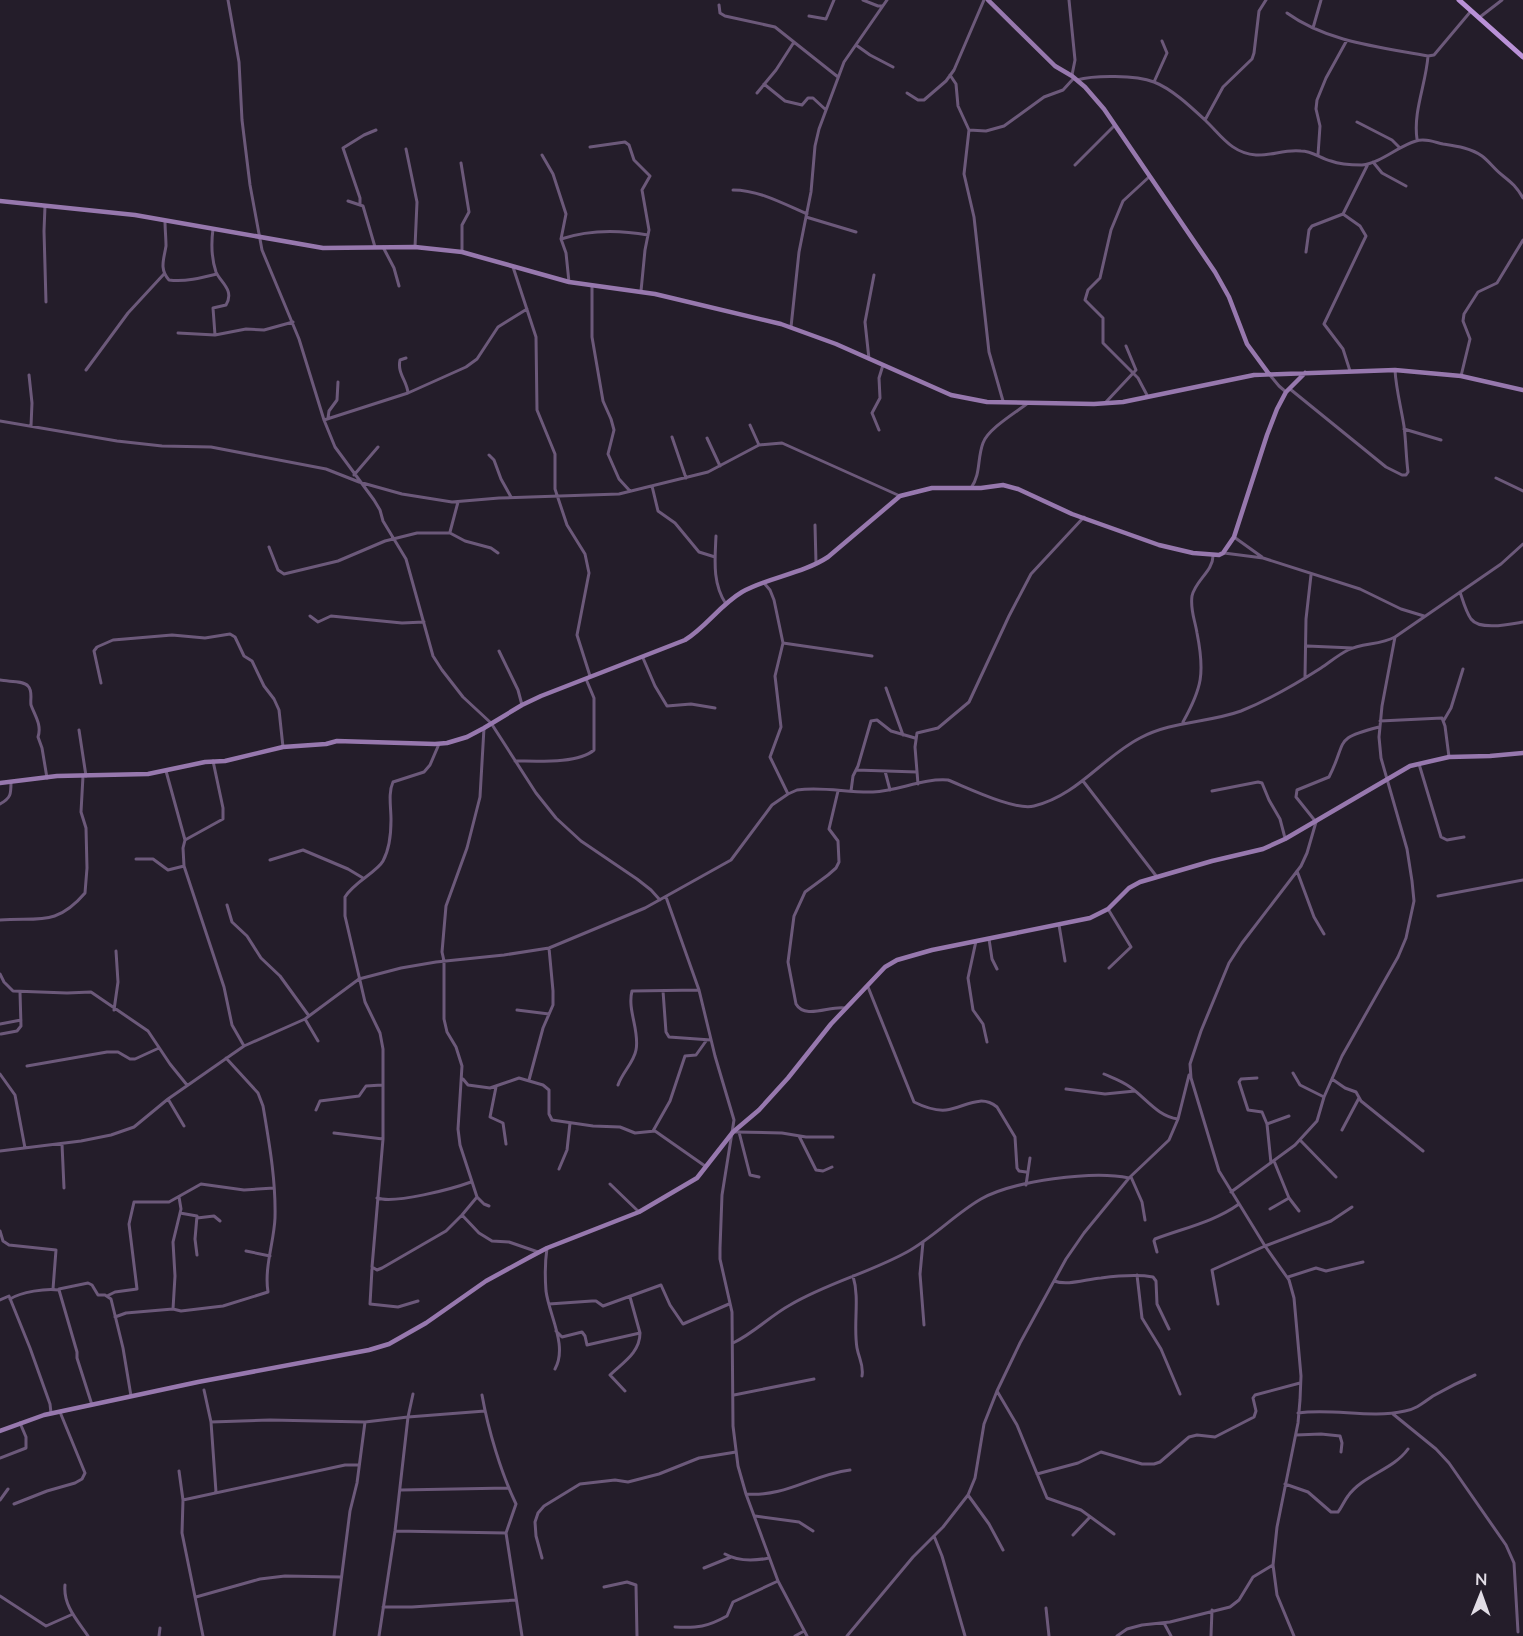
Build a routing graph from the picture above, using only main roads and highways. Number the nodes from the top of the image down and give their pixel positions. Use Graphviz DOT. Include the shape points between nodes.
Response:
graph roads {
  1 [pos="1459,0"];
  2 [pos="1523,57"];
  1 -- 2 [label="main road"];
}
